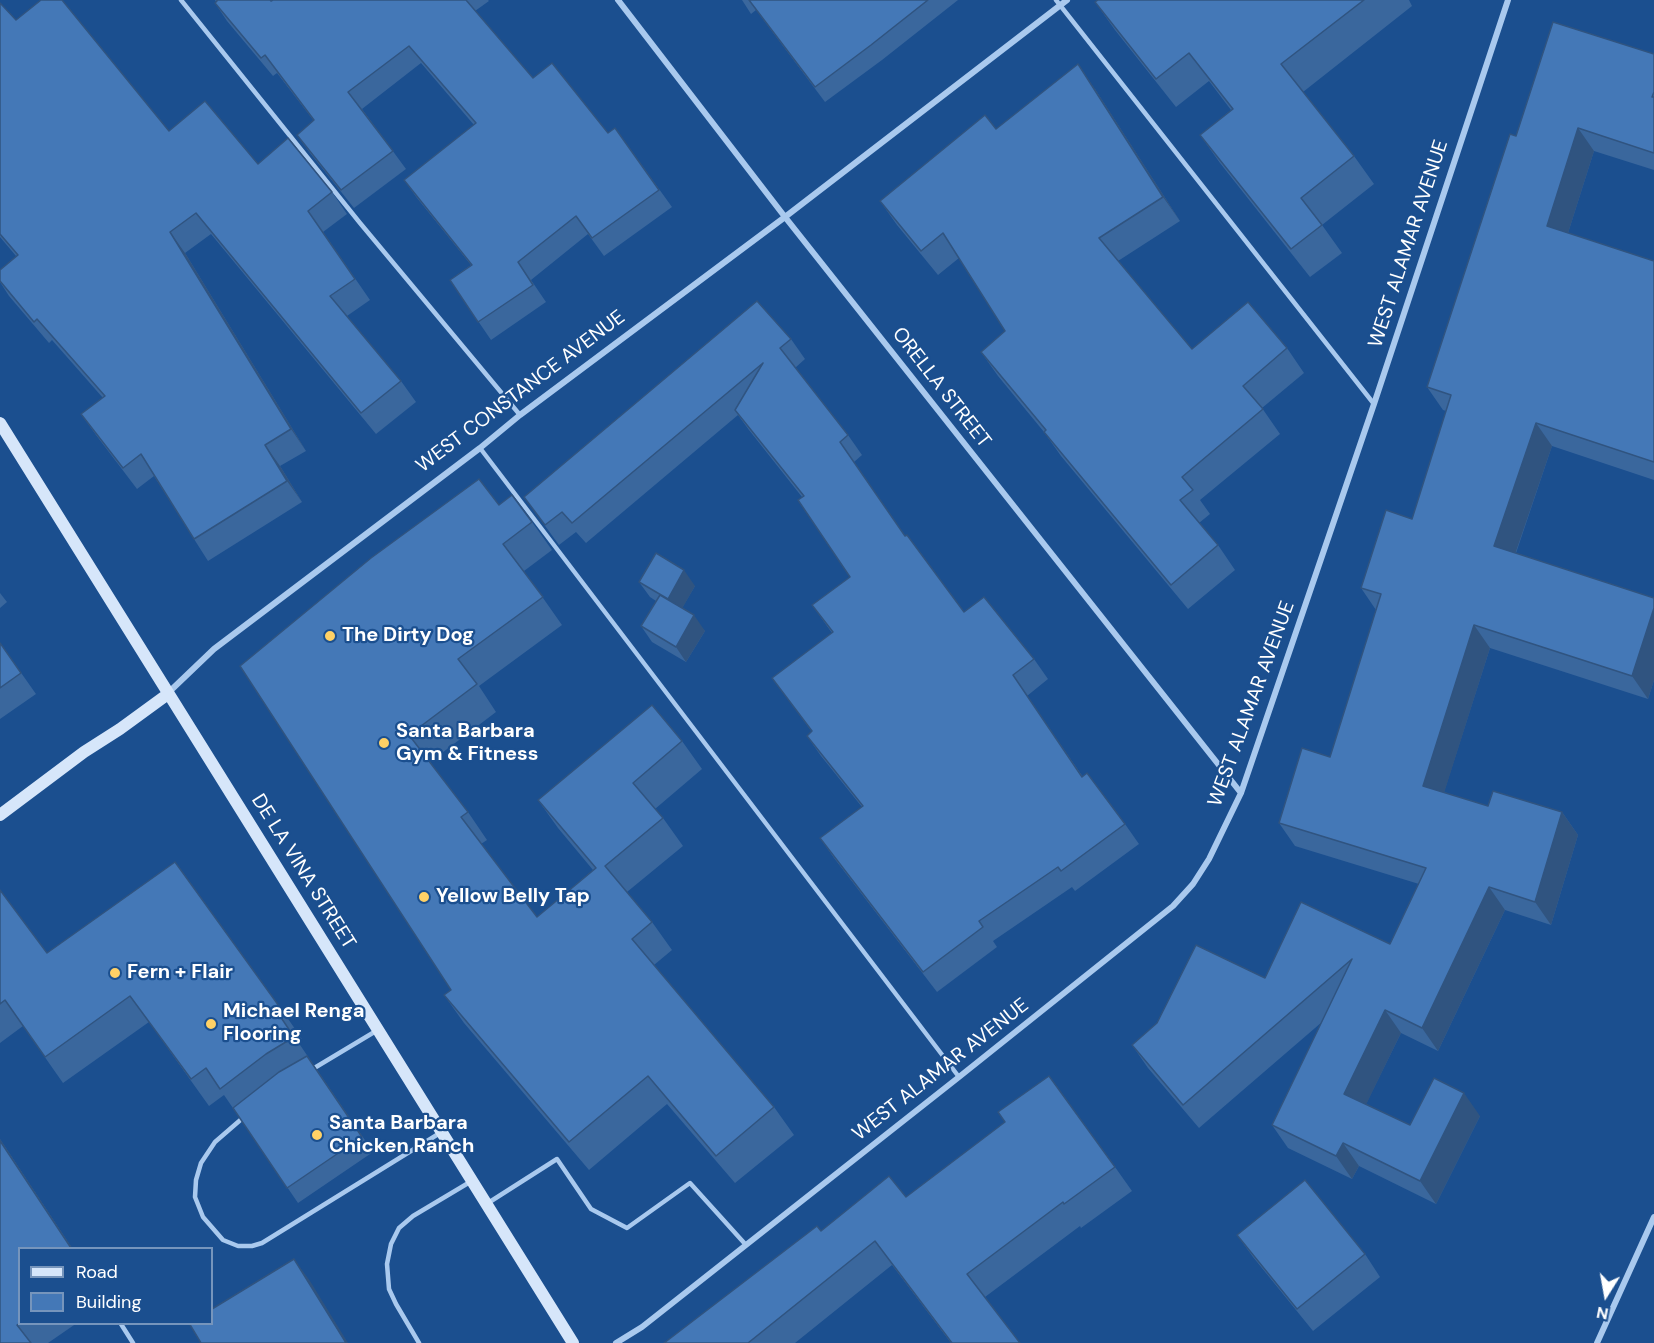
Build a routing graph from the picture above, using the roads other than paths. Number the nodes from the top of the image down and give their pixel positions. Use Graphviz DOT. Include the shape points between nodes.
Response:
graph roads {
  1 [pos="182,0"];
  2 [pos="618,0"];
  3 [pos="1067,0"];
  4 [pos="1500,0"];
  5 [pos="1058,3"];
  6 [pos="1507,3"];
  7 [pos="785,217"];
  8 [pos="1374,404"];
  9 [pos="520,415"];
  10 [pos="0,423"];
  11 [pos="480,448"];
  12 [pos="168,694"];
  13 [pos="1241,794"];
  14 [pos="0,815"];
  15 [pos="378,1030"];
  16 [pos="307,1072"];
  17 [pos="959,1077"];
  18 [pos="252,1111"];
  19 [pos="441,1132"];
  20 [pos="472,1181"];
  21 [pos="486,1204"];
  22 [pos="1654,1217"];
  23 [pos="746,1245"];
  24 [pos="122,1325"];
  25 [pos="134,1343"];
  26 [pos="419,1343"];
  27 [pos="573,1343"];
  28 [pos="616,1343"];
  29 [pos="1597,1343"];
  1 -- 9 [label="lane"];
  2 -- 7 [label="street, ORELLA STREET"];
  3 -- 5 [label="street, WEST CONSTANCE AVENUE"];
  4 -- 6 [label="street"];
  5 -- 7 [label="street, WEST CONSTANCE AVENUE"];
  5 -- 8 [label="lane"];
  6 -- 8 [label="street, WEST ALAMAR AVENUE"];
  7 -- 9 [label="street, WEST CONSTANCE AVENUE"];
  7 -- 13 [label="street, ORELLA STREET"];
  8 -- 13 [label="street, WEST ALAMAR AVENUE"];
  9 -- 11 [label="street, WEST CONSTANCE AVENUE"];
  10 -- 12 [label="street, DE LA VINA STREET"];
  11 -- 12 [label="street, WEST CONSTANCE AVENUE" via="214,649"];
  11 -- 17 [label="lane"];
  12 -- 14 [label="street, WEST CONSTANCE AVENUE"];
  12 -- 15 [label="street, DE LA VINA STREET"];
  13 -- 17 [label="street, WEST ALAMAR AVENUE" via="1209,859 1173,906"];
  15 -- 16 [label="lane"];
  15 -- 19 [label="street, DE LA VINA STREET"];
  17 -- 23 [label="street, WEST ALAMAR AVENUE"];
  18 -- 19 [label="lane" via="215,1142 201,1163 196,1180 195,1197 203,1217 223,1240 238,1246 262,1243"];
  19 -- 20 [label="street, DE LA VINA STREET"];
  20 -- 21 [label="street, DE LA VINA STREET"];
  20 -- 26 [label="lane" via="413,1216 399,1228 391,1244 387,1264 389,1289"];
  21 -- 23 [label="lane" via="556,1159 591,1209 627,1228 690,1183"];
  21 -- 27 [label="street, DE LA VINA STREET"];
  22 -- 29 [label="street"];
  23 -- 28 [label="street, WEST ALAMAR AVENUE"];
  24 -- 25 [label="lane"];
}
